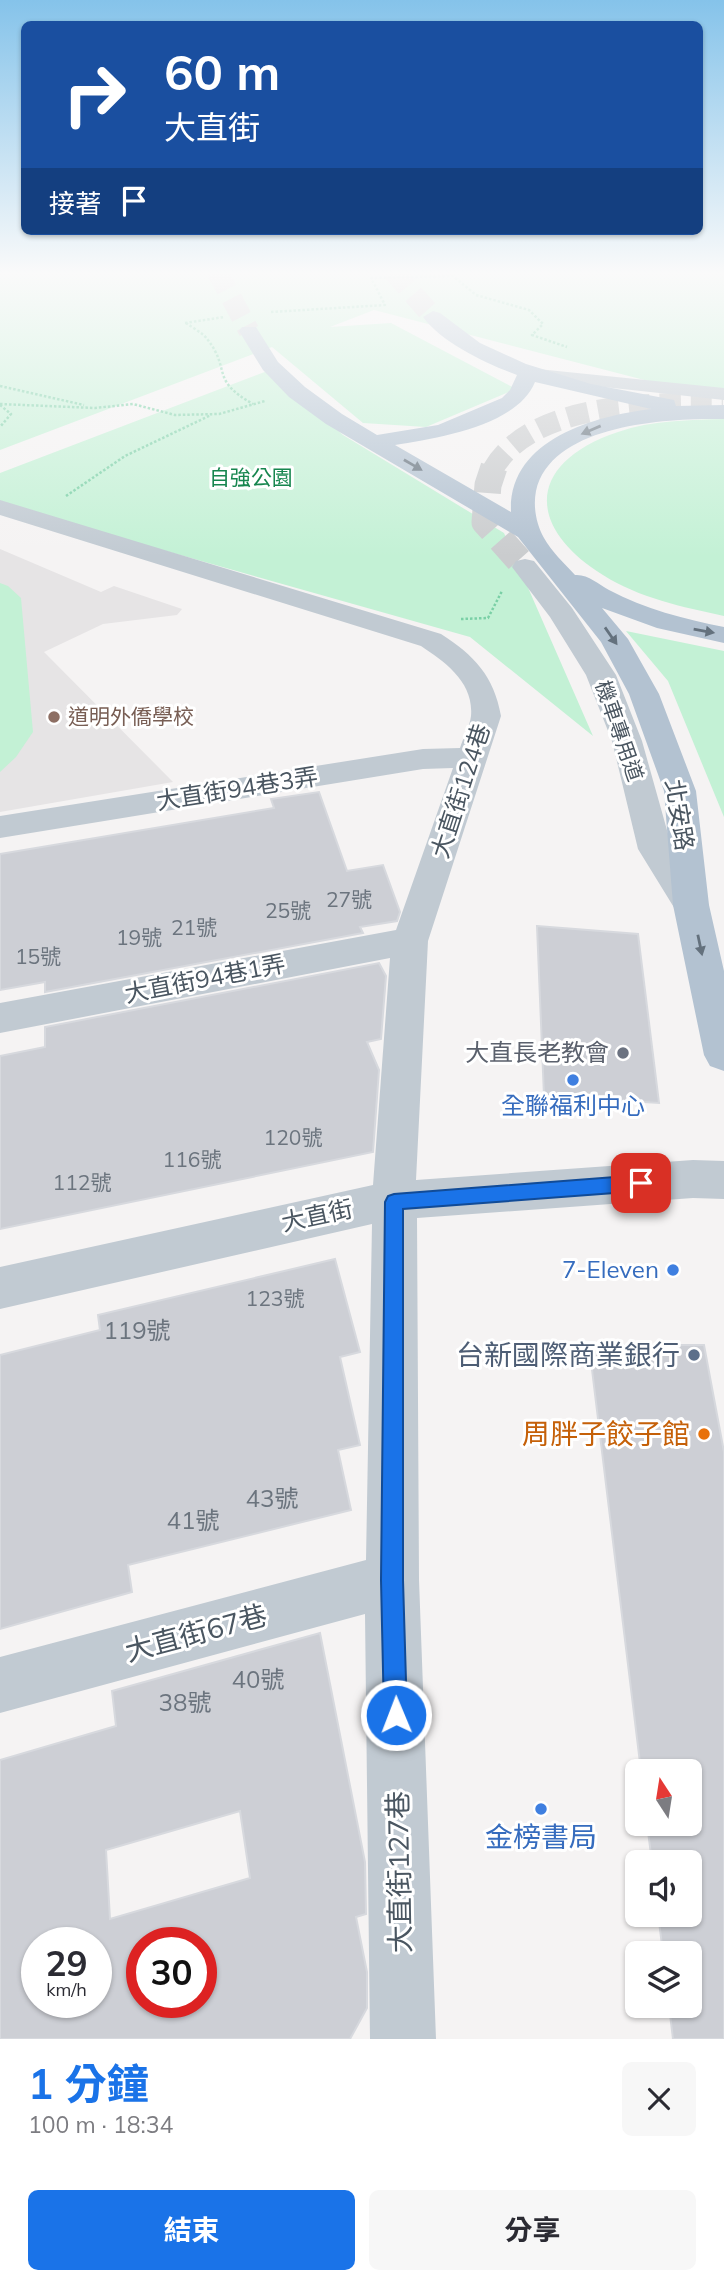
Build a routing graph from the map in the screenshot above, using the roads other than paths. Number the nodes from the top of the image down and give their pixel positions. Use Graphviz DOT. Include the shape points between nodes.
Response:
graph roads {
  1 [pos="270,366"];
  2 [pos="514,366"];
  3 [pos="528,373"];
  4 [pos="720,405"];
  5 [pos="374,442"];
  6 [pos="0,507"];
  7 [pos="527,532"];
  8 [pos="539,566"];
  9 [pos="724,635"];
  10 [pos="474,757"];
  11 [pos="0,827"];
  12 [pos="410,941"];
  13 [pos="0,1018"];
  14 [pos="724,1055"];
  15 [pos="724,1180"];
  16 [pos="394,1202"];
  17 [pos="0,1288"];
  18 [pos="392,1580"];
  19 [pos="0,1685"];
  20 [pos="403,2039"];
  1 -- 5 [label="main road" via="297,392"];
  2 -- 3 [label="main road"];
  3 -- 4 [label="street"];
  3 -- 5 [label="main road" via="510,403 443,431"];
  4 -- 7 [label="main road, 北安路, one-way" via="602,426 560,444 532,468 520,498"];
  5 -- 7 [label="main road, one-way"];
  6 -- 10 [label="street, 大直街124巷" via="431,640 462,660 483,691 486,716"];
  7 -- 8 [label="main road, 北安路"];
  8 -- 9 [label="main road, 北安路, one-way" via="636,612"];
  8 -- 14 [label="main road, 北安路, one-way" via="614,639 644,694 680,791 691,905"];
  10 -- 11 [label="street, 大直街94巷3弄" via="423,759"];
  10 -- 12 [label="street, 大直街124巷"];
  12 -- 13 [label="street, 大直街94巷1弄"];
  12 -- 16 [label="street, 大直街124巷"];
  15 -- 16 [label="street, 大直街"];
  16 -- 17 [label="street, 大直街" via="354,1207"];
  16 -- 18 [label="street, 大直街127巷"];
  18 -- 19 [label="street, 大直街67巷"];
  18 -- 20 [label="street, 大直街127巷"];
}
